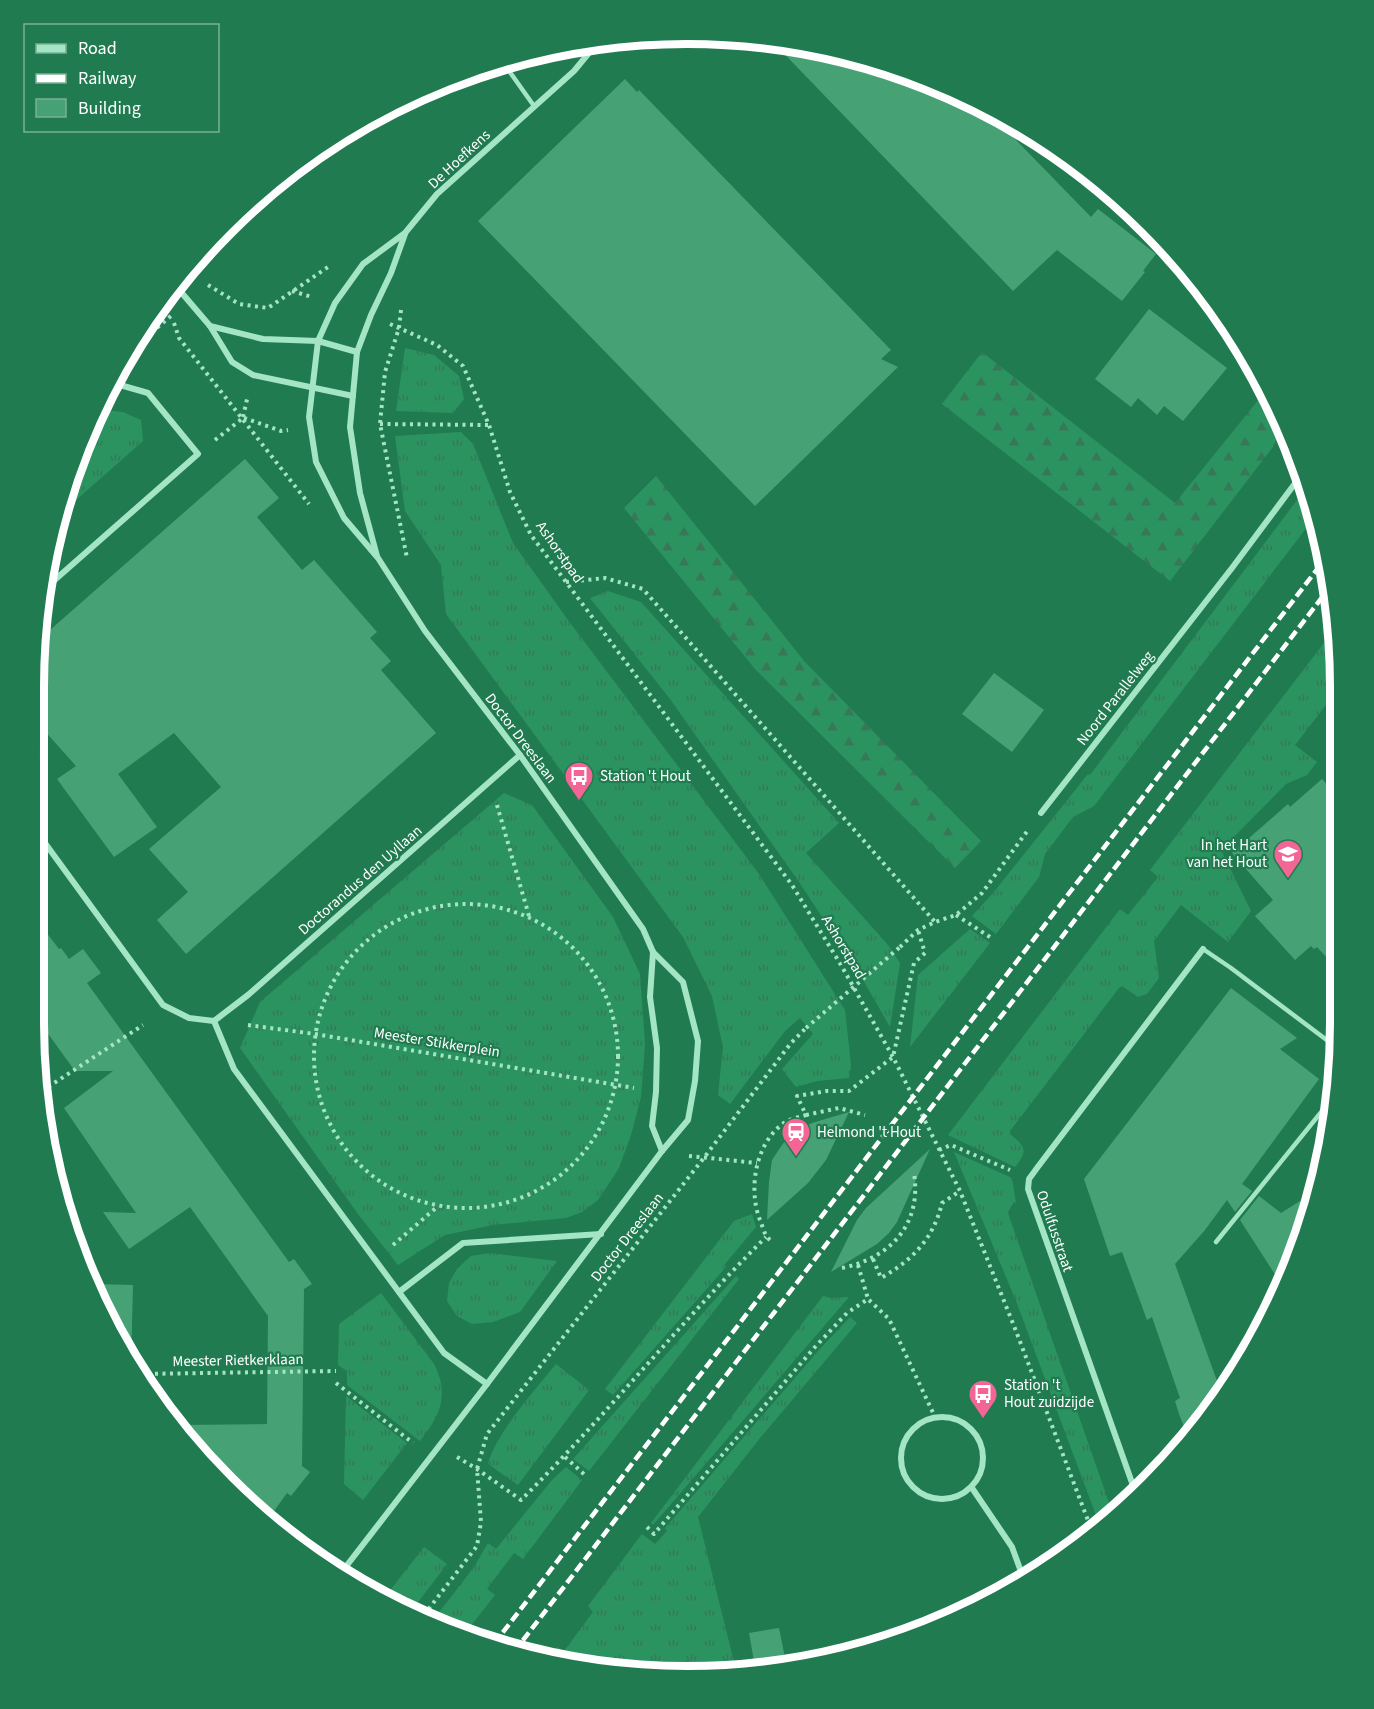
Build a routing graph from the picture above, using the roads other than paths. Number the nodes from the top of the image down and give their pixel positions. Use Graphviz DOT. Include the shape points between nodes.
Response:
graph roads {
  1 [pos="590,51"];
  2 [pos="508,69"];
  3 [pos="534,106"];
  4 [pos="405,233"];
  5 [pos="180,291"];
  6 [pos="210,326"];
  7 [pos="318,341"];
  8 [pos="357,352"];
  9 [pos="119,385"];
  10 [pos="313,388"];
  11 [pos="353,396"];
  12 [pos="1296,481"];
  13 [pos="378,558"];
  14 [pos="53,582"];
  15 [pos="520,755"];
  16 [pos="1041,813"];
  17 [pos="44,842"];
  18 [pos="1203,949"];
  19 [pos="653,952"];
  20 [pos="214,1021"];
  21 [pos="1330,1042"];
  22 [pos="1325,1108"];
  23 [pos="662,1151"];
  24 [pos="600,1234"];
  25 [pos="1216,1242"];
  26 [pos="399,1292"];
  27 [pos="487,1384"];
  28 [pos="1133,1485"];
  29 [pos="972,1488"];
  30 [pos="345,1567"];
  31 [pos="1021,1572"];
  1 -- 3 [label="street, De Hoefkens"];
  2 -- 3 [label="lane"];
  3 -- 4 [label="street, De Hoefkens" via="436,194"];
  4 -- 7 [label="street, De Hoefkens" via="363,264 335,303"];
  4 -- 8 [label="street, De Hoefkens"];
  5 -- 6 [label="street"];
  6 -- 7 [label="street" via="263,339"];
  6 -- 10 [label="street" via="232,362 253,375"];
  7 -- 8 [label="street"];
  7 -- 10 [label="street, Doctor Dreeslaan"];
  8 -- 11 [label="street, Doctor Dreeslaan"];
  9 -- 14 [label="street" via="148,393 198,454"];
  10 -- 11 [label="street"];
  10 -- 13 [label="street, Doctor Dreeslaan" via="310,428 316,462 344,518"];
  11 -- 13 [label="street, Doctor Dreeslaan" via="350,427 360,493"];
  12 -- 16 [label="street, Noord Parallelweg"];
  13 -- 15 [label="street, Doctor Dreeslaan" via="425,631"];
  15 -- 19 [label="street, Doctor Dreeslaan" via="643,929"];
  15 -- 20 [label="street, Doctorandus den Uyllaan"];
  17 -- 20 [label="street" via="163,1005 189,1018"];
  18 -- 21 [label="lane"];
  18 -- 28 [label="street, Odulfusstraat" via="1029,1179 1028,1189"];
  19 -- 23 [label="street, Doctor Dreeslaan" via="650,997 657,1048 651,1126"];
  19 -- 23 [label="street, Doctor Dreeslaan" via="683,982 698,1041 688,1120"];
  20 -- 26 [label="street" via="234,1069"];
  22 -- 25 [label="lane"];
  23 -- 24 [label="street, Doctor Dreeslaan"];
  24 -- 26 [label="street" via="463,1243"];
  24 -- 27 [label="street, Doctor Dreeslaan"];
  26 -- 27 [label="street" via="444,1353"];
  27 -- 30 [label="street, Doctor Dreeslaan"];
  29 -- 29 [label="street" via="980,1477 984,1452 971,1428 948,1417 935,1417 917,1425 904,1440 900,1459 905,1478 918,1493 936,1500 955,1498"];
  29 -- 31 [label="street" via="1012,1547"];
}
